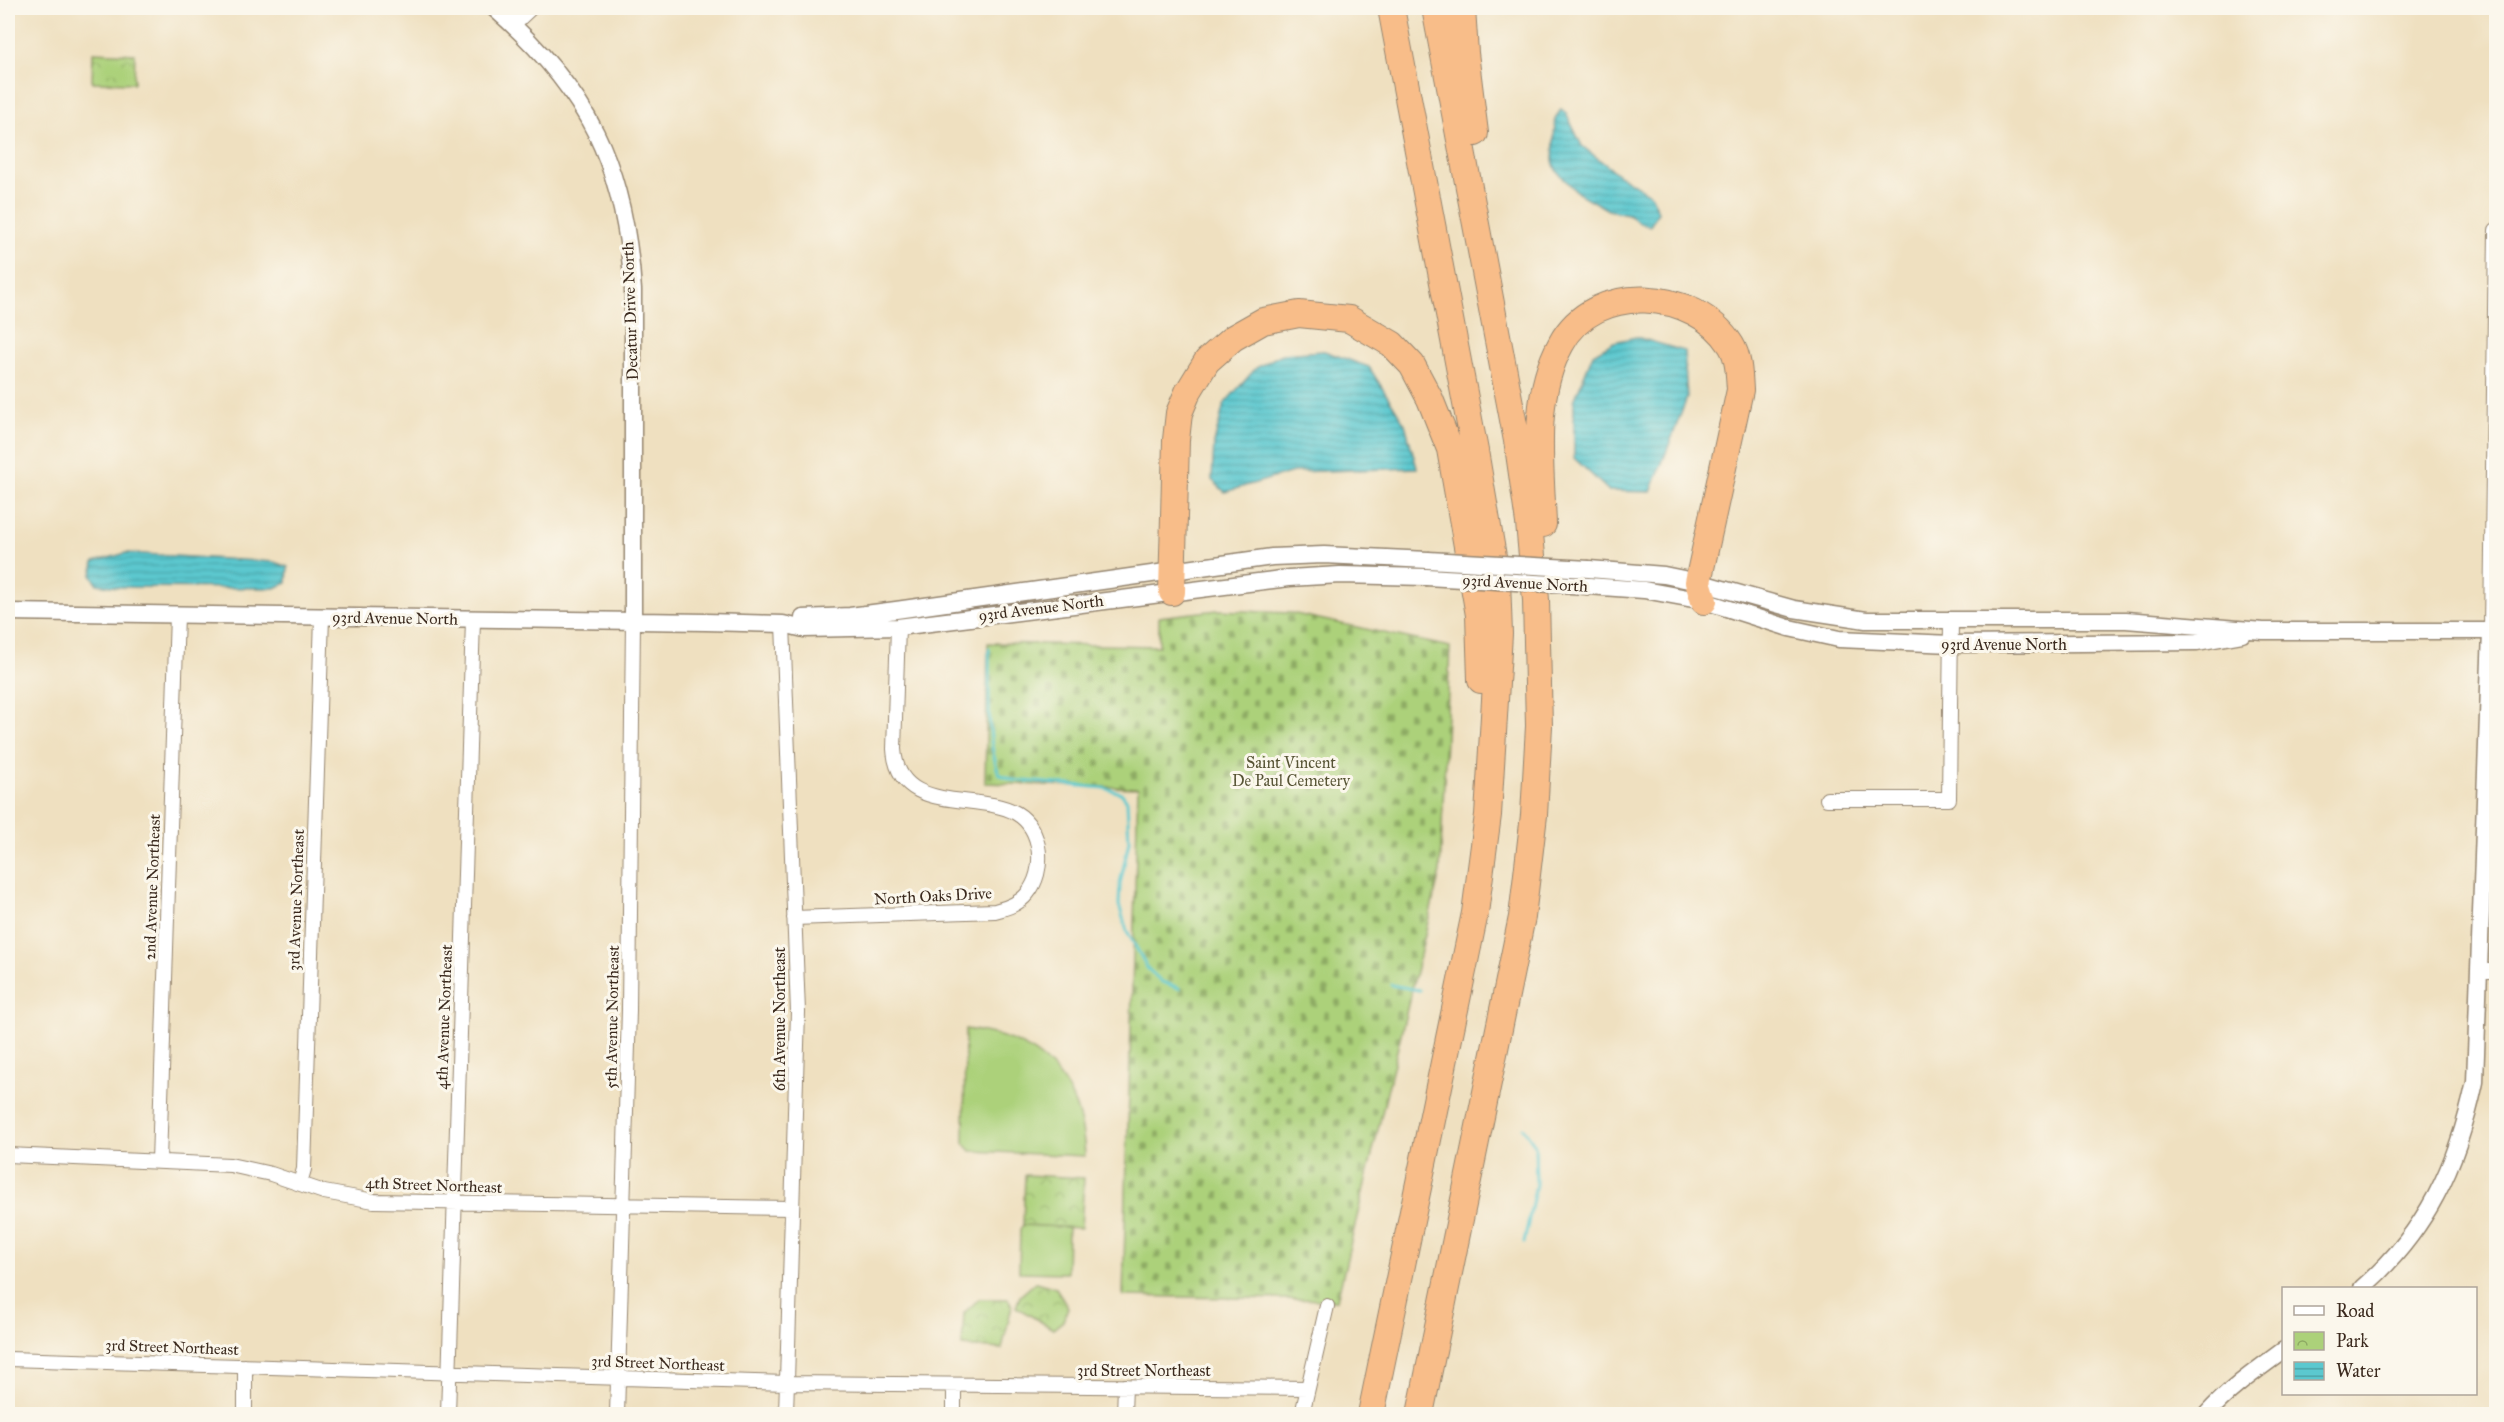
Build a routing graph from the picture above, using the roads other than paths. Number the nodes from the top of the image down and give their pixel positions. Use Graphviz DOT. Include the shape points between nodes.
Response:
graph roads {
  1 [pos="494,8"];
  2 [pos="531,8"];
  3 [pos="1377,8"];
  4 [pos="1391,8"];
  5 [pos="1435,8"];
  6 [pos="1462,8"];
  7 [pos="514,24"];
  8 [pos="2496,230"];
  9 [pos="1434,236"];
  10 [pos="1493,312"];
  11 [pos="1427,568"];
  12 [pos="1172,581"];
  13 [pos="1701,592"];
  14 [pos="8,612"];
  15 [pos="177,615"];
  16 [pos="322,617"];
  17 [pos="473,620"];
  18 [pos="633,620"];
  19 [pos="1951,621"];
  20 [pos="783,624"];
  21 [pos="898,627"];
  22 [pos="2263,631"];
  23 [pos="2494,631"];
  24 [pos="1538,632"];
  25 [pos="1951,645"];
  26 [pos="1827,799"];
  27 [pos="1488,815"];
  28 [pos="794,918"];
  29 [pos="2488,971"];
  30 [pos="8,1155"];
  31 [pos="159,1161"];
  32 [pos="300,1184"];
  33 [pos="455,1203"];
  34 [pos="623,1206"];
  35 [pos="792,1208"];
  36 [pos="2363,1287"];
  37 [pos="1327,1306"];
  38 [pos="2282,1351"];
  39 [pos="8,1359"];
  40 [pos="245,1366"];
  41 [pos="450,1373"];
  42 [pos="618,1378"];
  43 [pos="787,1383"];
  44 [pos="954,1385"];
  45 [pos="1125,1386"];
  46 [pos="1308,1388"];
  47 [pos="245,1414"];
  48 [pos="448,1414"];
  49 [pos="617,1414"];
  50 [pos="786,1414"];
  51 [pos="954,1414"];
  52 [pos="1124,1414"];
  53 [pos="1302,1414"];
  54 [pos="1371,1414"];
  55 [pos="1420,1414"];
  56 [pos="2207,1414"];
  1 -- 7 [label="street, Decatur Drive North"];
  2 -- 7 [label="street"];
  3 -- 9 [label="highway"];
  4 -- 9 [label="highway"];
  5 -- 10 [label="highway"];
  6 -- 10 [label="highway"];
  7 -- 18 [label="street, Decatur Drive North" via="547,58 594,126 613,169 622,204 633,290"];
  8 -- 23 [label="street"];
  9 -- 27 [label="highway" via="1497,580 1498,634"];
  10 -- 24 [label="highway" via="1526,501"];
  11 -- 12 [label="street, 93rd Avenue North"];
  11 -- 12 [label="street, 93rd Avenue North" via="1324,555 1272,557"];
  11 -- 13 [label="street, 93rd Avenue North, bridge" via="1588,578 1656,574"];
  12 -- 20 [label="street, 93rd Avenue North" via="850,616 799,618"];
  12 -- 21 [label="street, 93rd Avenue North"];
  12 -- 27 [label="highway" via="1179,413 1207,361 1233,338 1263,321 1299,314 1349,319 1392,344 1412,365 1450,449 1479,615"];
  13 -- 19 [label="street, 93rd Avenue North" via="1866,620"];
  13 -- 24 [label="highway" via="1740,390 1738,365 1731,346 1694,310 1659,300 1628,300 1601,307 1579,321 1561,342 1547,374 1542,402 1544,562"];
  13 -- 25 [label="street, 93rd Avenue North" via="1789,628 1839,639"];
  14 -- 15 [label="street, 93rd Avenue North"];
  15 -- 16 [label="street, 93rd Avenue North"];
  15 -- 31 [label="street, 2nd Avenue Northeast"];
  16 -- 17 [label="street, 93rd Avenue North"];
  16 -- 32 [label="street, 3rd Avenue Northeast" via="304,1169"];
  17 -- 18 [label="street, 93rd Avenue North"];
  17 -- 33 [label="street, 4th Avenue Northeast"];
  18 -- 20 [label="street, 93rd Avenue North"];
  18 -- 34 [label="street, 5th Avenue Northeast"];
  19 -- 22 [label="street, 93rd Avenue North" via="2126,620"];
  19 -- 25 [label="street"];
  20 -- 21 [label="street, 93rd Avenue North" via="804,629"];
  20 -- 28 [label="street, 6th Avenue Northeast"];
  21 -- 28 [label="street, North Oaks Drive" via="894,749 900,774 921,792 1003,808 1025,820 1037,842 1035,882 1018,902 995,911"];
  22 -- 23 [label="street, 93rd Avenue North"];
  22 -- 25 [label="street, 93rd Avenue North" via="2197,642"];
  23 -- 29 [label="street"];
  24 -- 55 [label="highway" via="1535,804 1522,917"];
  25 -- 26 [label="street" via="1949,799"];
  27 -- 54 [label="highway" via="1473,925"];
  28 -- 35 [label="street, 6th Avenue Northeast" via="798,1012"];
  29 -- 36 [label="street" via="2475,1082 2454,1158 2422,1222"];
  30 -- 31 [label="street, 4th Street Northeast"];
  31 -- 32 [label="street, 4th Street Northeast" via="230,1165"];
  32 -- 33 [label="street, 4th Street Northeast" via="357,1199"];
  33 -- 34 [label="street, 4th Street Northeast"];
  33 -- 41 [label="street, 4th Avenue Northeast"];
  34 -- 35 [label="street, 4th Street Northeast"];
  34 -- 42 [label="street, 5th Avenue Northeast"];
  35 -- 43 [label="street, 6th Avenue Northeast"];
  37 -- 46 [label="street"];
  38 -- 56 [label="street"];
  39 -- 40 [label="street, 3rd Street Northeast"];
  40 -- 41 [label="street, 3rd Street Northeast"];
  40 -- 47 [label="street"];
  41 -- 42 [label="street, 3rd Street Northeast"];
  41 -- 48 [label="street, 4th Avenue Northeast"];
  42 -- 43 [label="street, 3rd Street Northeast"];
  42 -- 49 [label="street, 5th Avenue Northeast"];
  43 -- 44 [label="street, 3rd Street Northeast"];
  43 -- 50 [label="street, 6th Avenue Northeast"];
  44 -- 45 [label="street, 3rd Street Northeast"];
  44 -- 51 [label="street"];
  45 -- 46 [label="street, 3rd Street Northeast"];
  45 -- 52 [label="street"];
  46 -- 53 [label="street"];
}
